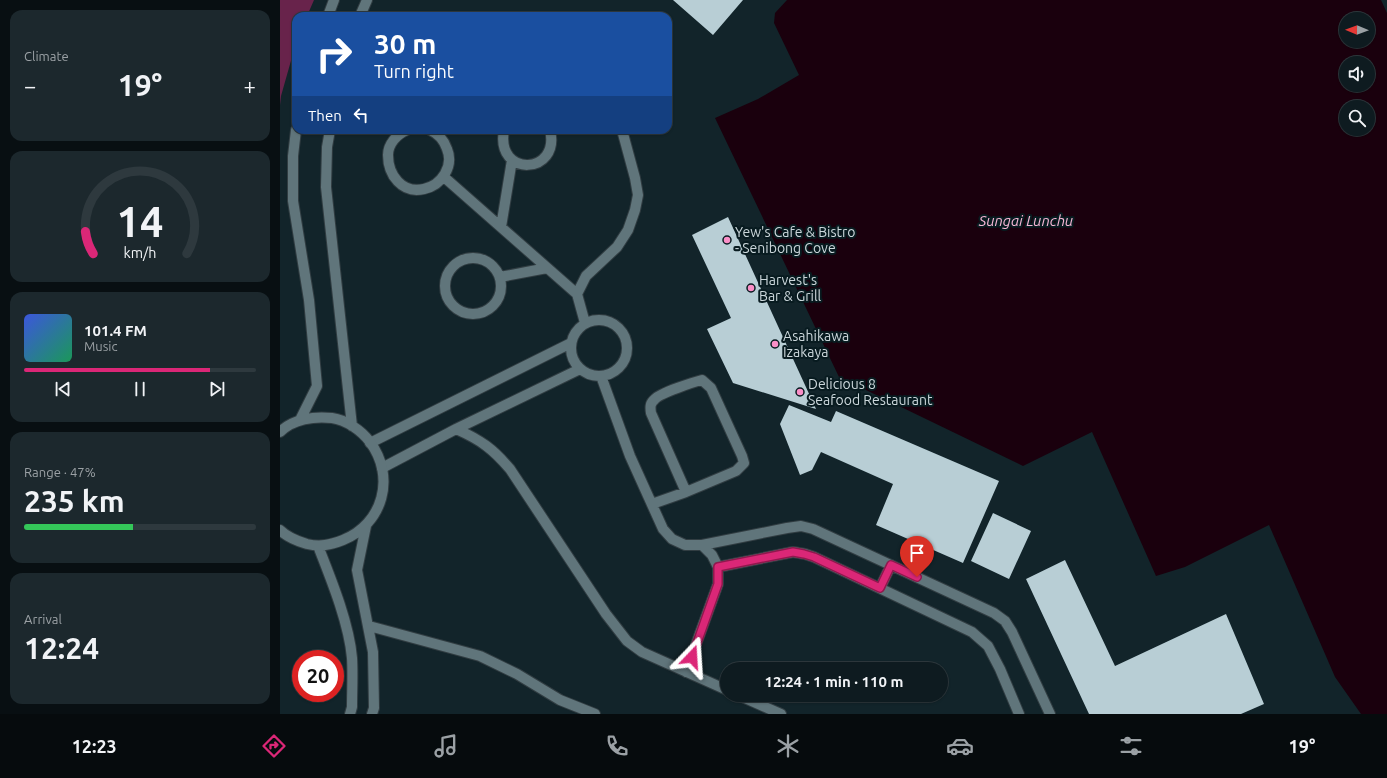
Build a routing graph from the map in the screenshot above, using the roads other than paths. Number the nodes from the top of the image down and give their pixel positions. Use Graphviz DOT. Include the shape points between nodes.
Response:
graph roads {
  1 [pos="334,0"];
  2 [pos="367,0"];
  3 [pos="330,12"];
  4 [pos="362,12"];
  5 [pos="296,134"];
  6 [pos="329,134"];
  7 [pos="400,134"];
  8 [pos="437,134"];
  9 [pos="503,134"];
  10 [pos="551,134"];
  11 [pos="623,134"];
  12 [pos="512,160"];
  13 [pos="444,177"];
  14 [pos="501,227"];
  15 [pos="547,268"];
  16 [pos="500,277"];
  17 [pos="577,294"];
  18 [pos="585,323"];
  19 [pos="571,343"];
  20 [pos="580,369"];
  21 [pos="601,376"];
  22 [pos="300,420"];
  23 [pos="352,426"];
  24 [pos="456,429"];
  25 [pos="280,432"];
  26 [pos="370,443"];
  27 [pos="382,468"];
  28 [pos="686,492"];
  29 [pos="652,504"];
  30 [pos="366,526"];
  31 [pos="280,530"];
  32 [pos="702,545"];
  33 [pos="318,546"];
  34 [pos="891,565"];
  35 [pos="718,567"];
  36 [pos="880,588"];
  37 [pos="369,626"];
  38 [pos="686,672"];
  39 [pos="720,687"];
  40 [pos="753,702"];
  41 [pos="350,714"];
  42 [pos="372,714"];
  43 [pos="595,714"];
  44 [pos="780,714"];
  45 [pos="1018,714"];
  46 [pos="1050,714"];
  1 -- 3 [label="street"];
  2 -- 4 [label="street"];
  5 -- 22 [label="street" via="293,201 309,300 317,386"];
  6 -- 23 [label="street" via="326,187"];
  7 -- 13 [label="street" via="393,140 388,152 388,164 392,175 400,184 424,190"];
  8 -- 13 [label="street" via="445,142 449,153 449,165"];
  9 -- 12 [label="street" via="505,152"];
  10 -- 12 [label="street" via="553,139 550,150 544,159 534,165 522,165"];
  11 -- 17 [label="street" via="638,195 635,210 628,230 617,247 586,276"];
  12 -- 14 [label="street"];
  13 -- 14 [label="street"];
  14 -- 15 [label="street"];
  15 -- 16 [label="street"];
  15 -- 17 [label="street"];
  16 -- 16 [label="street" via="494,266 483,259 471,258 459,262 450,270 446,282 447,294 453,305 464,312 476,314 488,310 497,301 501,290"];
  17 -- 18 [label="street"];
  18 -- 19 [label="street" via="574,334"];
  18 -- 21 [label="street" via="596,319 606,320 621,330 626,338 627,352 622,365 615,372"];
  19 -- 20 [label="street" via="571,353"];
  19 -- 26 [label="street"];
  20 -- 21 [label="street" via="588,374"];
  20 -- 24 [label="street"];
  21 -- 29 [label="street" via="630,456"];
  22 -- 23 [label="street" via="320,417 337,419"];
  22 -- 25 [label="street"];
  23 -- 26 [label="street" via="366,436"];
  24 -- 27 [label="street"];
  24 -- 38 [label="street" via="476,437 510,469 606,614 627,641 642,652"];
  26 -- 27 [label="street" via="376,450"];
  27 -- 30 [label="street" via="382,494 376,511"];
  28 -- 28 [label="street" via="651,413 650,405 655,398 702,380 712,388 744,464 736,471"];
  28 -- 29 [label="street"];
  29 -- 32 [label="street" via="663,529 672,539 685,545"];
  30 -- 33 [label="street" via="352,537 335,544"];
  30 -- 37 [label="street" via="357,570"];
  31 -- 33 [label="street" via="300,542"];
  32 -- 34 [label="street" via="801,526 813,529"];
  32 -- 35 [label="street" via="712,555"];
  33 -- 41 [label="street" via="341,608 352,657"];
  34 -- 36 [label="street"];
  34 -- 46 [label="street" via="994,613 1005,621"];
  35 -- 36 [label="street" via="799,553 814,557"];
  35 -- 38 [label="street" via="718,584"];
  36 -- 45 [label="street" via="972,632 988,646"];
  37 -- 42 [label="street" via="373,652"];
  37 -- 43 [label="street" via="480,656 518,674 560,700"];
  38 -- 39 [label="street"];
  40 -- 44 [label="street"];
}
